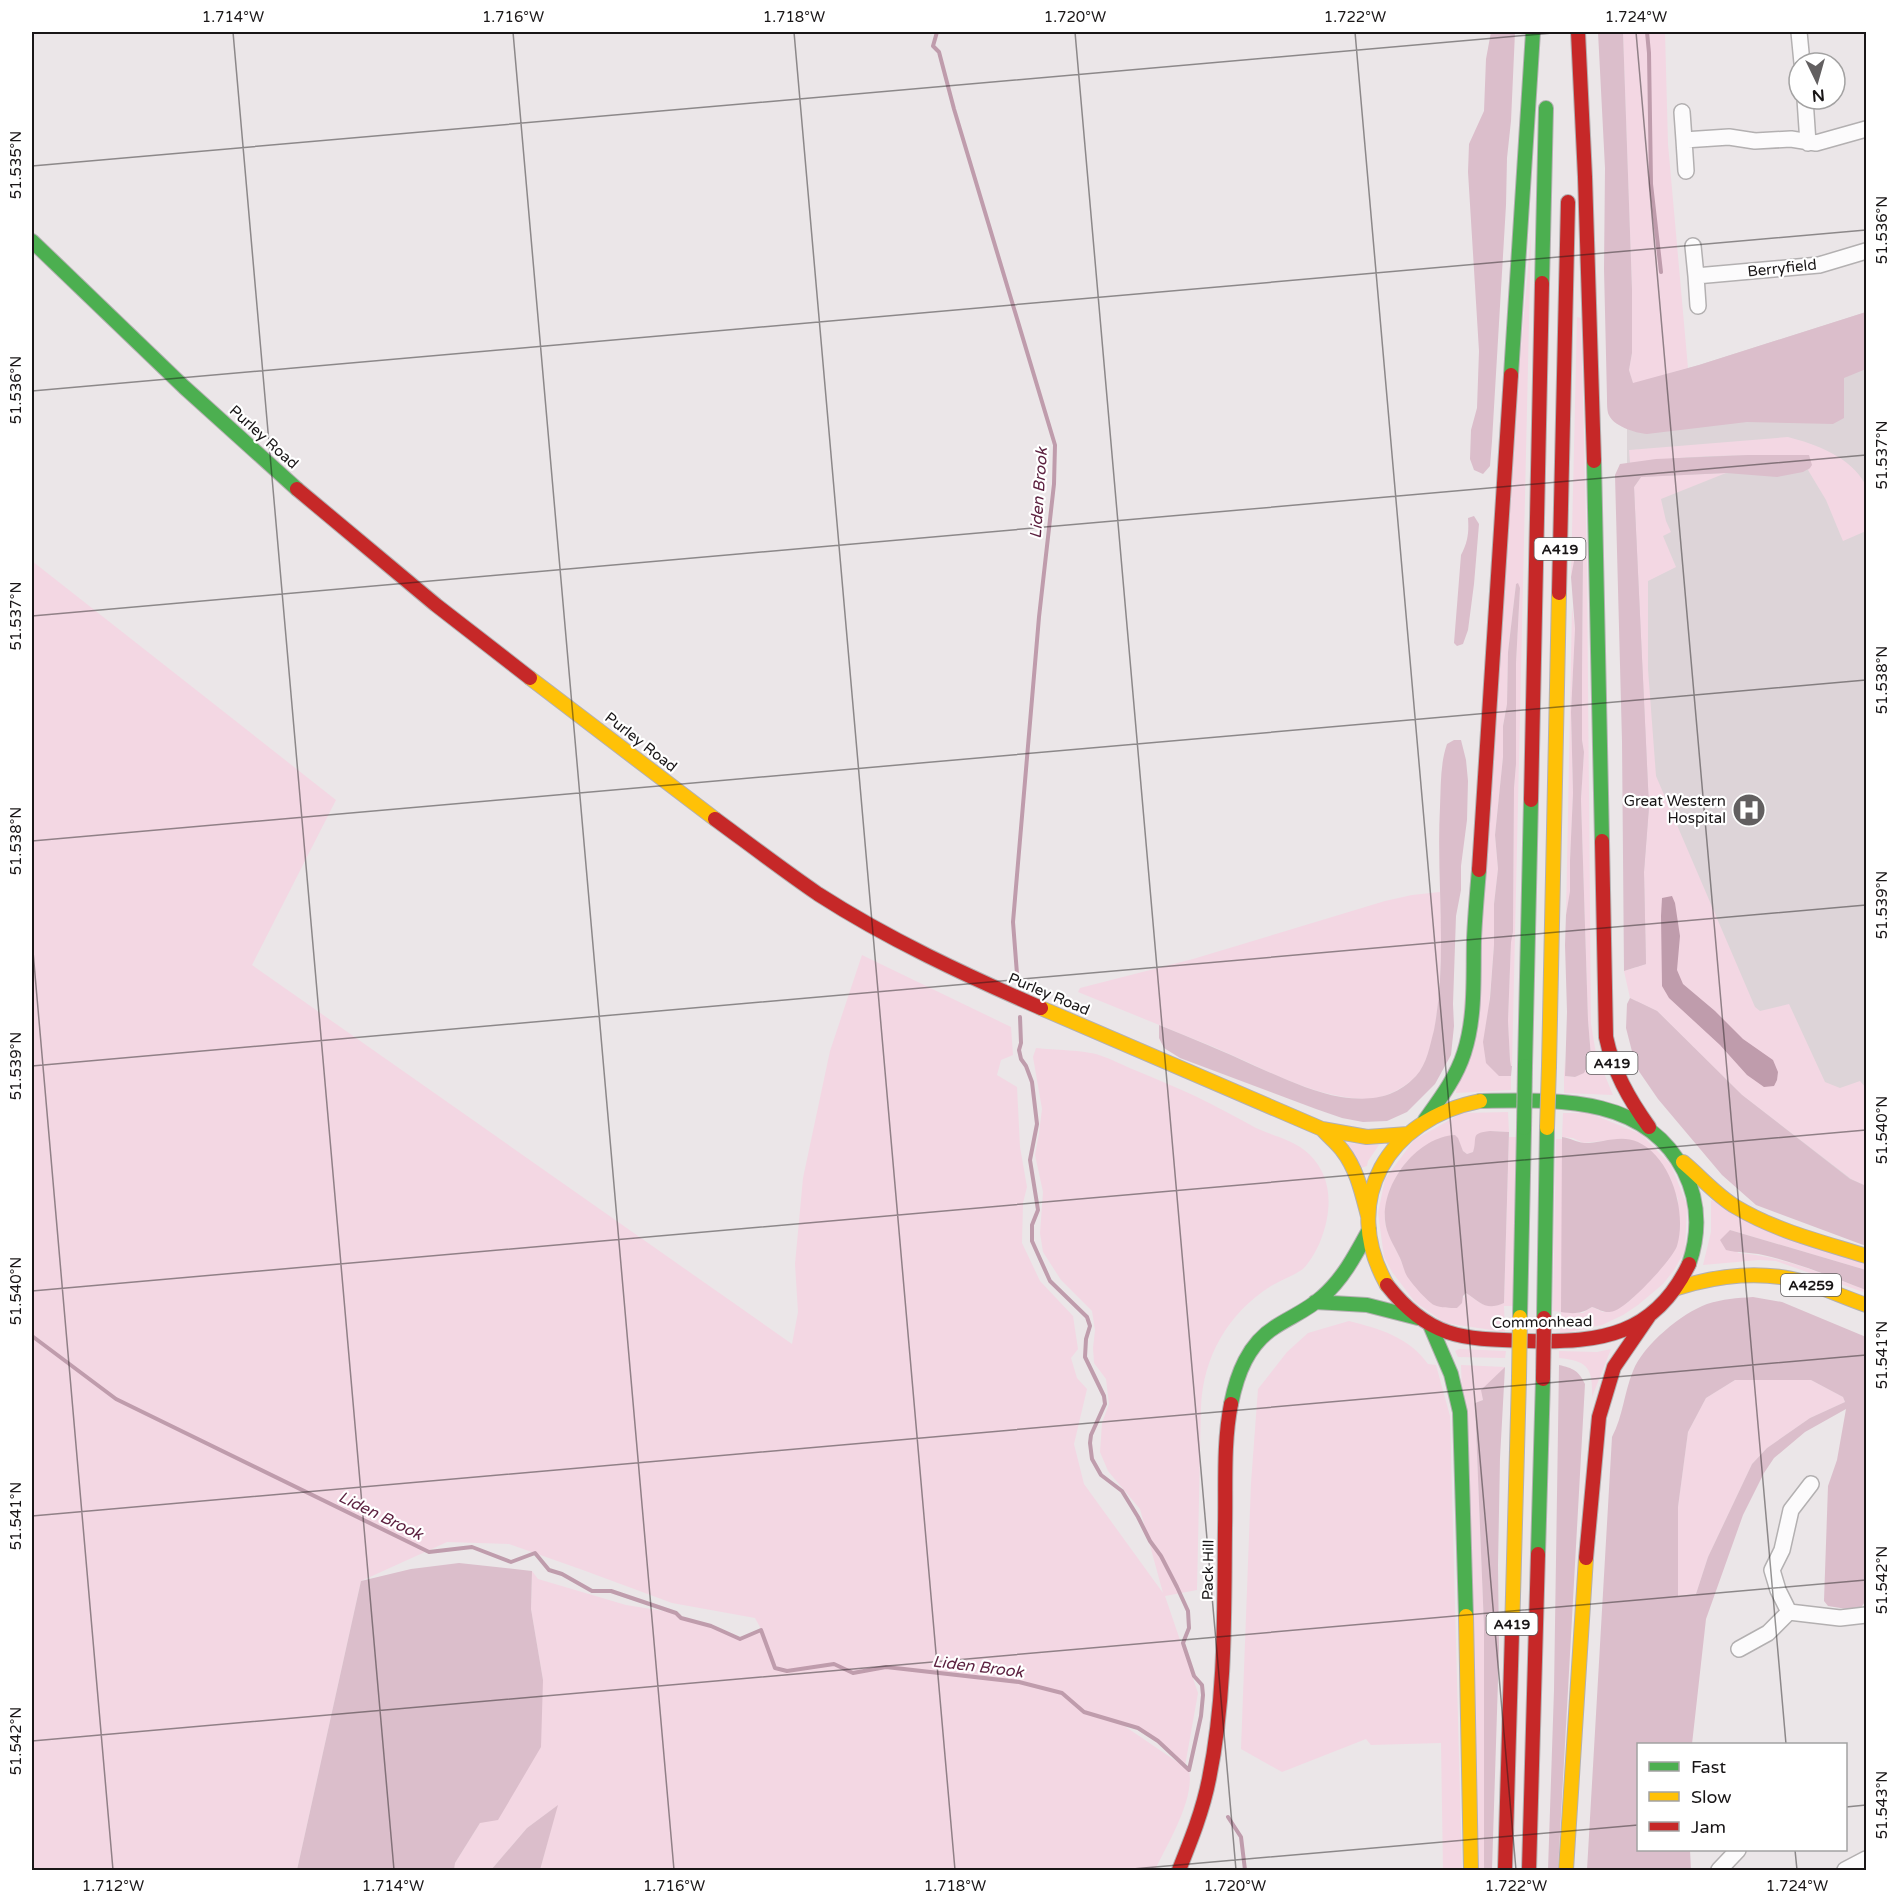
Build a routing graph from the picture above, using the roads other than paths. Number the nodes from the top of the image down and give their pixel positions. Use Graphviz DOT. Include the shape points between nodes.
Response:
graph roads {
  1 [pos="1533,32"];
  2 [pos="1572,32"];
  3 [pos="1578,32"];
  4 [pos="1799,32"];
  5 [pos="1801,51"];
  6 [pos="1546,94"];
  7 [pos="1805,111"];
  8 [pos="1682,112"];
  9 [pos="1866,129"];
  10 [pos="1569,139"];
  11 [pos="1684,140"];
  12 [pos="1808,143"];
  13 [pos="1686,171"];
  14 [pos="1568,186"];
  15 [pos="32,241"];
  16 [pos="1693,246"];
  17 [pos="1866,251"];
  18 [pos="1696,276"];
  19 [pos="1698,306"];
  20 [pos="1425,1120"];
  21 [pos="1649,1127"];
  22 [pos="1322,1130"];
  23 [pos="1408,1134"];
  24 [pos="1681,1161"];
  25 [pos="1368,1216"];
  26 [pos="1369,1230"];
  27 [pos="1866,1256"];
  28 [pos="1677,1288"];
  29 [pos="1316,1302"];
  30 [pos="1866,1305"];
  31 [pos="1649,1316"];
  32 [pos="1424,1322"];
  33 [pos="1811,1485"];
  34 [pos="1789,1612"];
  35 [pos="1866,1615"];
  36 [pos="1739,1649"];
  37 [pos="1737,1851"];
  38 [pos="1866,1859"];
  39 [pos="1179,1870"];
  40 [pos="1471,1870"];
  41 [pos="1505,1870"];
  42 [pos="1529,1870"];
  43 [pos="1566,1870"];
  44 [pos="1719,1870"];
  45 [pos="1845,1870"];
  1 -- 20 [label="main road" via="1470,1030 1457,1069"];
  2 -- 10 [label="main road"];
  3 -- 21 [label="main road, A419" via="1594,448 1606,1037 1618,1079"];
  4 -- 5 [label="street"];
  6 -- 41 [label="main road, A419, bridge"];
  7 -- 12 [label="street"];
  8 -- 11 [label="street"];
  9 -- 12 [label="street"];
  11 -- 12 [label="street" via="1729,137"];
  11 -- 13 [label="street"];
  14 -- 42 [label="main road, A419, bridge"];
  15 -- 22 [label="main road, Purley Road" via="267,462 436,605 800,881 878,929 976,980"];
  16 -- 18 [label="street"];
  17 -- 18 [label="street, Berryfield" via="1819,265"];
  18 -- 19 [label="street"];
  20 -- 21 [label="main road, Commonhead" via="1467,1103 1570,1103 1599,1107"];
  20 -- 23 [label="main road, Commonhead"];
  21 -- 24 [label="main road, Commonhead"];
  22 -- 23 [label="main road, Purley Road" via="1367,1137"];
  22 -- 25 [label="main road, Purley Road" via="1350,1162"];
  23 -- 25 [label="main road, Commonhead" via="1383,1167"];
  24 -- 27 [label="main road" via="1742,1211"];
  24 -- 28 [label="main road, Commonhead" via="1694,1197 1698,1223 1694,1250"];
  25 -- 26 [label="main road, Commonhead"];
  26 -- 29 [label="main road, Pack Hill" via="1346,1271"];
  26 -- 32 [label="main road, Commonhead" via="1375,1262 1385,1282"];
  28 -- 30 [label="main road, A4259" via="1712,1278 1770,1275 1798,1280"];
  28 -- 31 [label="main road, Commonhead"];
  29 -- 32 [label="main road" via="1363,1303"];
  29 -- 39 [label="main road, Pack Hill" via="1262,1336 1245,1360 1233,1392 1218,1735 1203,1808"];
  31 -- 32 [label="main road, Commonhead" via="1604,1337 1560,1341 1468,1338"];
  31 -- 43 [label="main road" via="1614,1367 1599,1417"];
  32 -- 40 [label="main road, A419" via="1448,1360 1460,1400"];
  33 -- 34 [label="street" via="1791,1510 1782,1550 1772,1570"];
  34 -- 35 [label="street" via="1840,1618"];
  34 -- 36 [label="street" via="1768,1633"];
  37 -- 44 [label="street"];
  38 -- 45 [label="street"];
}
